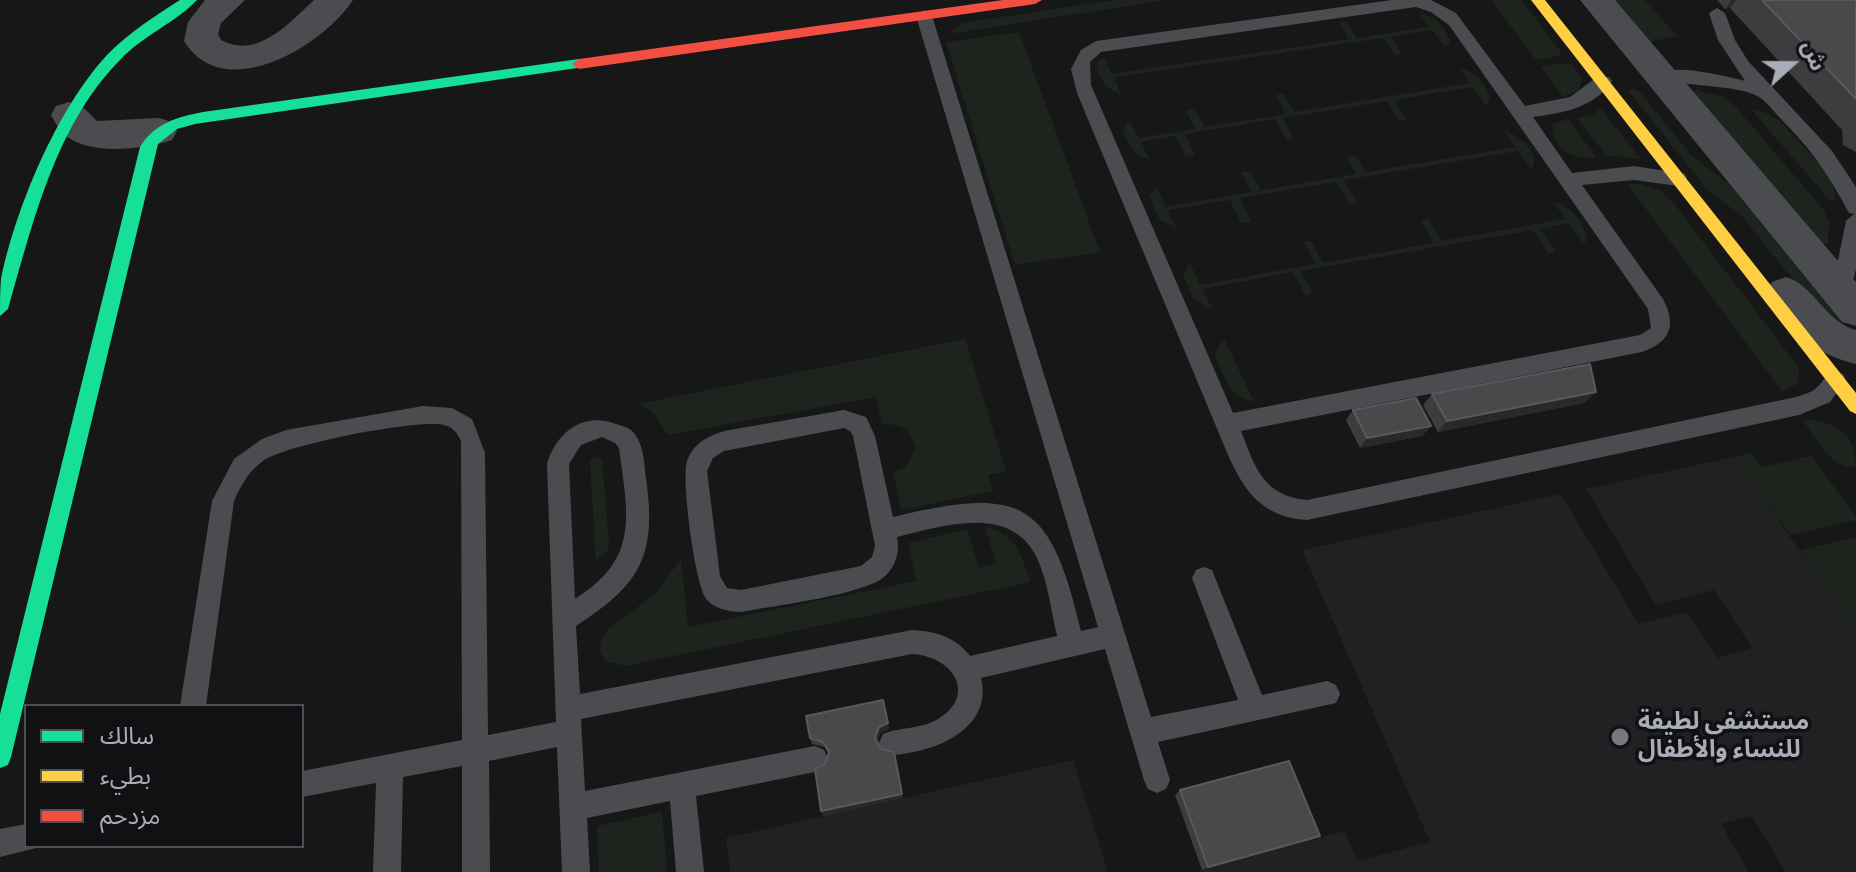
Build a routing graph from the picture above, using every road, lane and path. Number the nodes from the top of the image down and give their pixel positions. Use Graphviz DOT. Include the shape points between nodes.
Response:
graph roads {
  1 [pos="190,0"];
  2 [pos="228,0"];
  3 [pos="336,0"];
  4 [pos="1035,0"];
  5 [pos="1538,0"];
  6 [pos="1551,0"];
  7 [pos="1717,13"];
  8 [pos="1609,14"];
  9 [pos="924,16"];
  10 [pos="1661,77"];
  11 [pos="1603,81"];
  12 [pos="1765,91"];
  13 [pos="1520,113"];
  14 [pos="69,115"];
  15 [pos="159,131"];
  16 [pos="1726,156"];
  17 [pos="1678,179"];
  18 [pos="1568,180"];
  19 [pos="1856,208"];
  20 [pos="1856,221"];
  21 [pos="1713,223"];
  22 [pos="1849,302"];
  23 [pos="0,309"];
  24 [pos="1851,379"];
  25 [pos="1227,424"];
  26 [pos="884,530"];
  27 [pos="1204,578"];
  28 [pos="564,620"];
  29 [pos="1113,635"];
  30 [pos="1072,645"];
  31 [pos="966,669"];
  32 [pos="1327,694"];
  33 [pos="193,704"];
  34 [pos="1254,708"];
  35 [pos="569,720"];
  36 [pos="1142,732"];
  37 [pos="892,743"];
  38 [pos="475,750"];
  39 [pos="0,757"];
  40 [pos="815,759"];
  41 [pos="390,767"];
  42 [pos="1157,780"];
  43 [pos="304,784"];
  44 [pos="682,786"];
  45 [pos="573,807"];
  46 [pos="24,838"];
  47 [pos="0,843"];
  48 [pos="387,872"];
  49 [pos="476,872"];
  50 [pos="576,872"];
  51 [pos="690,872"];
  1 -- 14 [label="street" via="123,51"];
  2 -- 3 [label="street" via="200,31 201,41 208,49 250,57 283,45"];
  4 -- 9 [label="street"];
  5 -- 11 [label="street"];
  6 -- 8 [label="street" via="1563,16 1583,28 1596,31"];
  7 -- 12 [label="lane" via="1729,45"];
  8 -- 10 [label="street"];
  9 -- 15 [label="street" via="243,112"];
  9 -- 29 [label="lane"];
  10 -- 12 [label="lane" via="1709,78"];
  10 -- 16 [label="street"];
  11 -- 13 [label="lane" via="1581,101"];
  11 -- 16 [label="street" via="1622,77 1646,84 1698,142"];
  11 -- 17 [label="street"];
  12 -- 19 [label="lane" via="1848,182"];
  13 -- 18 [label="lane"];
  13 -- 25 [label="lane" via="1455,21 1446,11 1424,3 1096,47 1084,54 1080,76"];
  14 -- 15 [label="street" via="73,125 87,133"];
  14 -- 23 [label="street" via="47,160"];
  15 -- 39 [label="street" via="148,147"];
  16 -- 22 [label="street"];
  17 -- 18 [label="lane" via="1634,173"];
  17 -- 21 [label="street"];
  18 -- 25 [label="lane" via="1656,305 1662,330 1655,339"];
  20 -- 22 [label="lane"];
  21 -- 24 [label="street" via="1749,248 1810,324 1838,343"];
  24 -- 25 [label="lane" via="1799,406 1307,510 1279,507 1255,489"];
  26 -- 26 [label="lane" via="862,429 851,421 715,444 697,463 710,587 728,601 864,576 886,559"];
  26 -- 30 [label="lane" via="975,511 1024,525 1041,544"];
  27 -- 34 [label="lane"];
  28 -- 28 [label="lane" via="612,587 629,565 638,540 630,445 613,430 589,429 560,453"];
  28 -- 35 [label="lane"];
  29 -- 30 [label="lane"];
  29 -- 36 [label="lane"];
  30 -- 31 [label="lane"];
  31 -- 35 [label="lane" via="937,643 912,642"];
  31 -- 37 [label="lane" via="968,700 950,726"];
  32 -- 34 [label="lane"];
  33 -- 38 [label="lane" via="223,501 240,466 277,441 444,415 461,421 473,444"];
  34 -- 36 [label="lane"];
  35 -- 38 [label="lane"];
  35 -- 45 [label="lane"];
  36 -- 42 [label="lane"];
  38 -- 41 [label="lane"];
  38 -- 49 [label="lane"];
  40 -- 44 [label="lane"];
  41 -- 43 [label="lane"];
  41 -- 48 [label="lane"];
  44 -- 45 [label="lane"];
  44 -- 51 [label="lane"];
  45 -- 50 [label="lane"];
  46 -- 47 [label="lane"];
}
